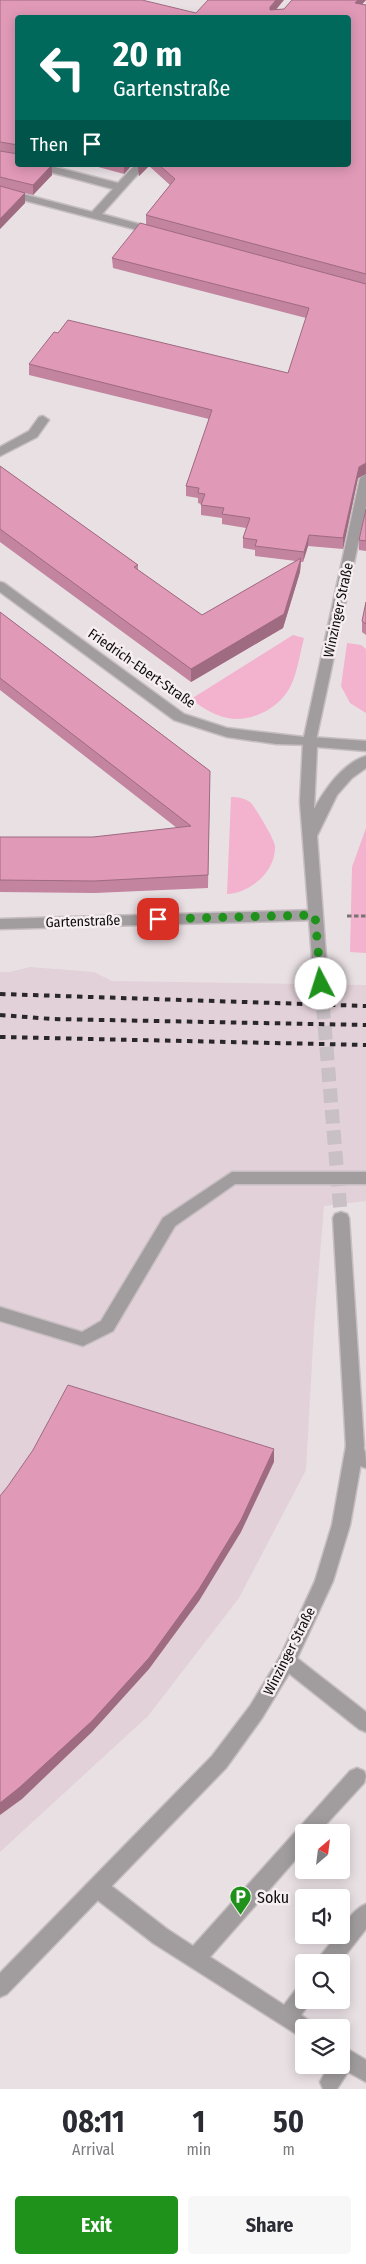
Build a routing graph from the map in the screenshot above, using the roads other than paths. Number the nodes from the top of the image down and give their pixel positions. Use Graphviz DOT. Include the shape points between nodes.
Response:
graph roads {
  1 [pos="43,167"];
  2 [pos="139,167"];
  3 [pos="120,187"];
  4 [pos="0,190"];
  5 [pos="95,215"];
  6 [pos="170,235"];
  7 [pos="43,420"];
  8 [pos="0,452"];
  9 [pos="366,478"];
  10 [pos="0,586"];
  11 [pos="310,742"];
  12 [pos="366,746"];
  13 [pos="366,761"];
  14 [pos="309,841"];
  15 [pos="315,915"];
  16 [pos="0,924"];
  17 [pos="321,984"];
  18 [pos="366,1178"];
  19 [pos="341,1218"];
  20 [pos="0,1314"];
  21 [pos="362,1451"];
  22 [pos="287,1661"];
  23 [pos="366,1723"];
  24 [pos="356,1777"];
  25 [pos="314,1824"];
  26 [pos="295,1846"];
  27 [pos="98,1888"];
  28 [pos="366,1913"];
  29 [pos="334,1954"];
  30 [pos="196,1958"];
  31 [pos="0,1987"];
  32 [pos="295,2007"];
  33 [pos="287,2018"];
  34 [pos="295,2023"];
  35 [pos="350,2065"];
  36 [pos="366,2072"];
  37 [pos="335,2074"];
  38 [pos="330,2082"];
  1 -- 3 [label="street"];
  2 -- 3 [label="street"];
  3 -- 5 [label="street"];
  4 -- 5 [label="street"];
  5 -- 6 [label="street"];
  7 -- 8 [label="street" via="33,434"];
  9 -- 11 [label="street, Winzinger Straße"];
  10 -- 11 [label="street, Friedrich-Ebert-Straße" via="179,717 199,727 227,734"];
  11 -- 12 [label="street, Friedrich-Ebert-Straße"];
  11 -- 14 [label="street, Winzinger Straße"];
  13 -- 14 [label="street" via="331,790 318,812"];
  14 -- 15 [label="street"];
  15 -- 16 [label="street, Gartenstraße"];
  15 -- 17 [label="street"];
  18 -- 20 [label="street" via="232,1178 169,1222 107,1326 83,1338"];
  19 -- 21 [label="street, Winzinger Straße"];
  21 -- 22 [label="street, Winzinger Straße" via="324,1581"];
  22 -- 23 [label="street"];
  22 -- 27 [label="street, Winzinger Straße" via="256,1712 219,1762"];
  24 -- 25 [label="street"];
  26 -- 30 [label="street"];
  27 -- 30 [label="street"];
  27 -- 31 [label="street, Winzinger Straße"];
  28 -- 29 [label="street"];
  30 -- 33 [label="street"];
  32 -- 33 [label="street"];
  33 -- 34 [label="street"];
  35 -- 36 [label="street"];
  37 -- 38 [label="street"];
}
